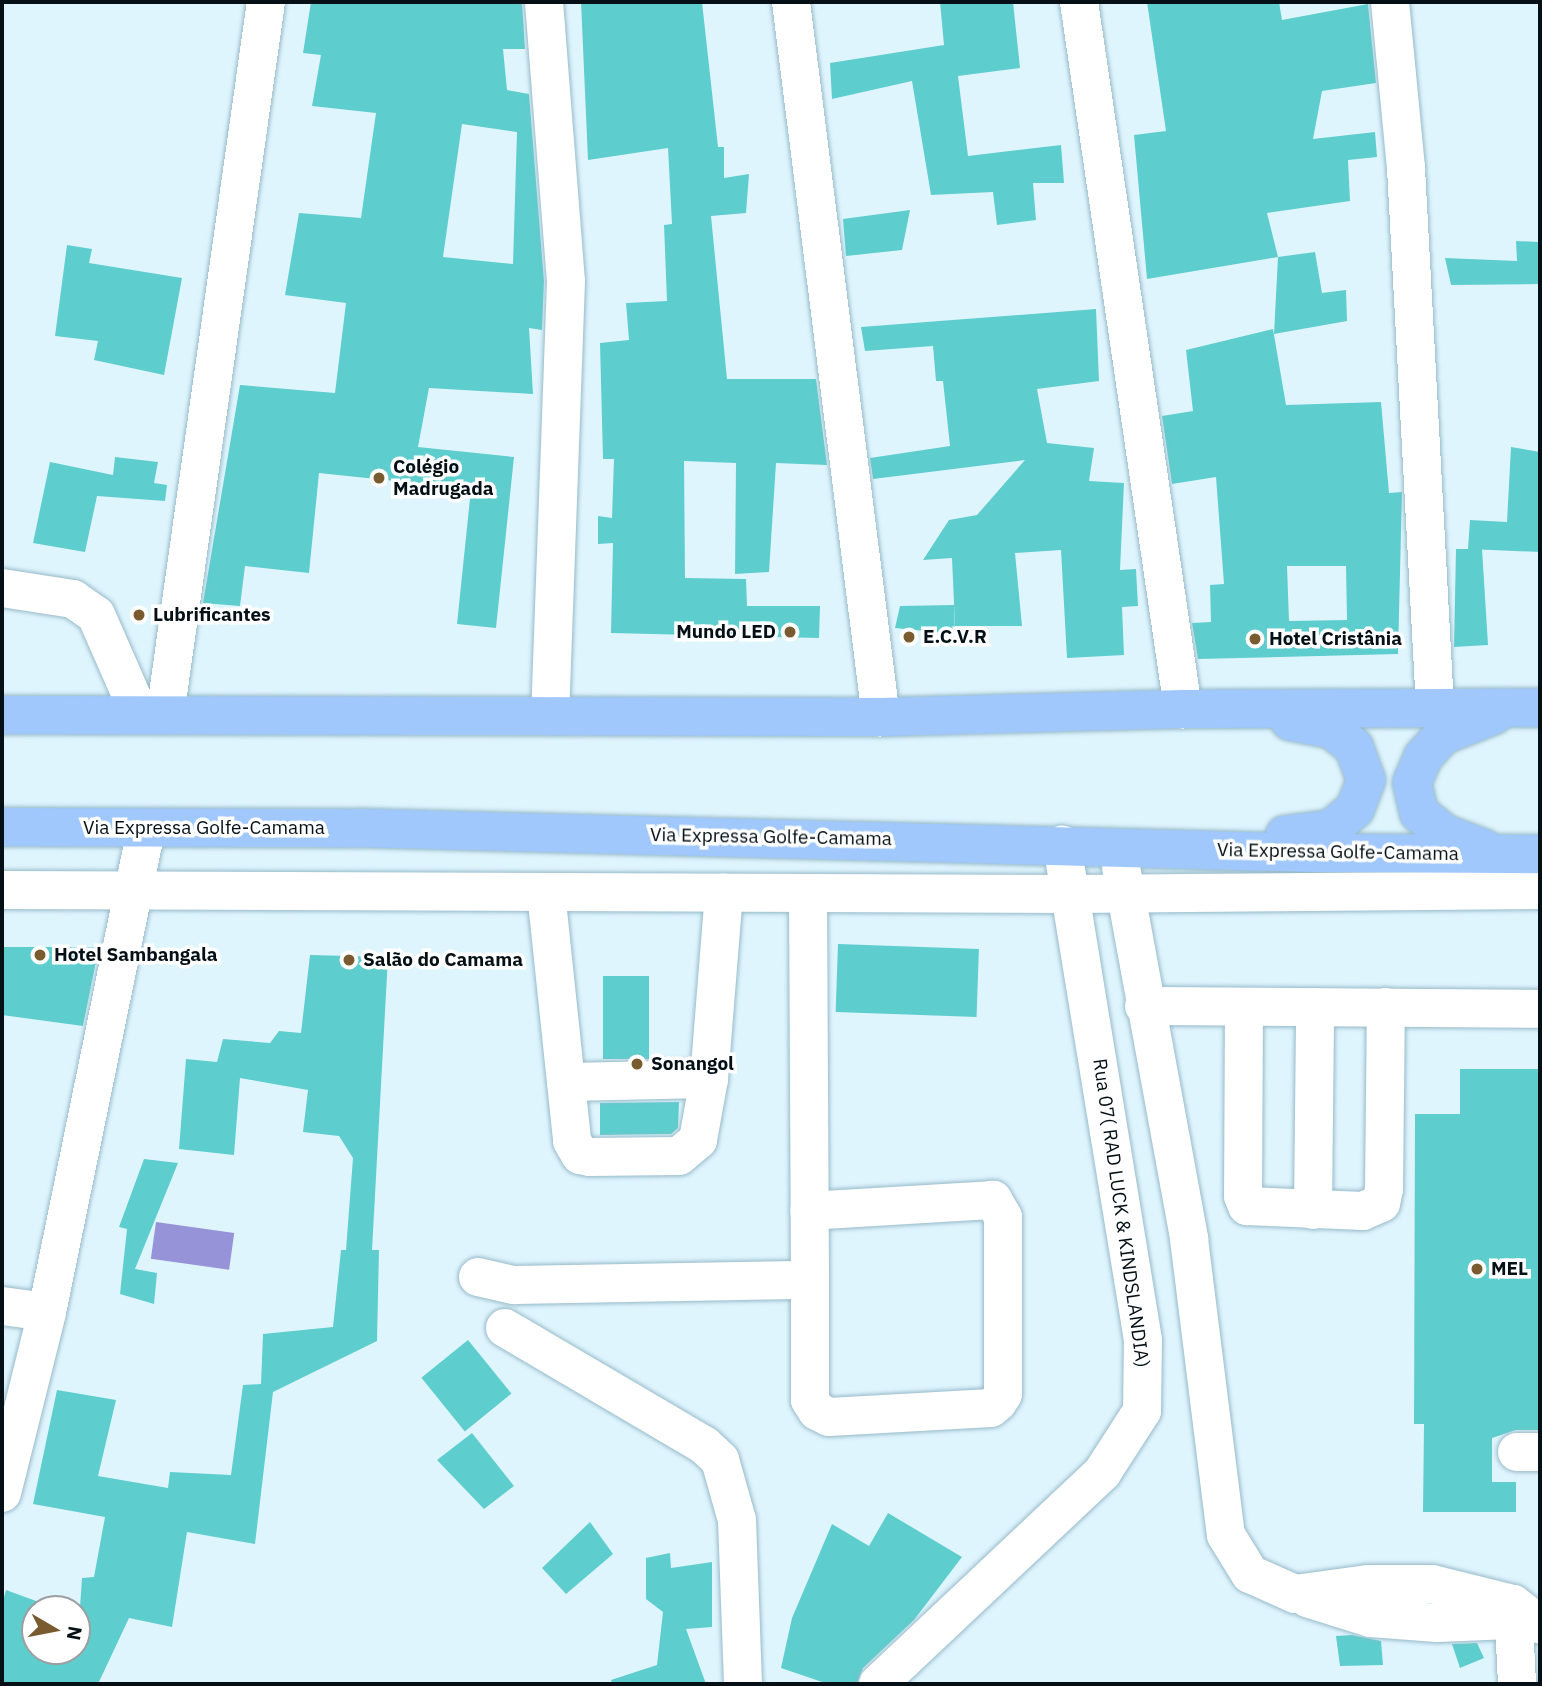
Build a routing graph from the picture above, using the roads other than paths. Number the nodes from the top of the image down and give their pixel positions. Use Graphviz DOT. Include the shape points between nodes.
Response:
graph roads {
  1 [pos="266,2"];
  2 [pos="544,2"];
  3 [pos="791,2"];
  4 [pos="1079,2"];
  5 [pos="1390,2"];
  6 [pos="2,588"];
  7 [pos="1435,707"];
  8 [pos="1529,708"];
  9 [pos="1183,709"];
  10 [pos="1131,714"];
  11 [pos="2,715"];
  12 [pos="153,715"];
  13 [pos="550,715"];
  14 [pos="881,717"];
  15 [pos="2,827"];
  16 [pos="146,828"];
  17 [pos="1062,845"];
  18 [pos="1120,847"];
  19 [pos="1522,854"];
  20 [pos="2,890"];
  21 [pos="1540,890"];
  22 [pos="135,891"];
  23 [pos="546,892"];
  24 [pos="724,893"];
  25 [pos="808,893"];
  26 [pos="1125,893"];
  27 [pos="1073,894"];
  28 [pos="1144,1006"];
  29 [pos="1244,1007"];
  30 [pos="1315,1007"];
  31 [pos="1386,1007"];
  32 [pos="1540,1009"];
  33 [pos="709,1079"];
  34 [pos="566,1082"];
  35 [pos="1313,1210"];
  36 [pos="810,1211"];
  37 [pos="478,1277"];
  38 [pos="810,1280"];
  39 [pos="2,1306"];
  40 [pos="47,1312"];
  41 [pos="505,1328"];
  42 [pos="2,1493"];
  43 [pos="1521,1616"];
  44 [pos="743,1684"];
  45 [pos="878,1684"];
  46 [pos="1517,1684"];
  1 -- 12 [label="street"];
  2 -- 13 [label="street" via="566,281"];
  3 -- 14 [label="street"];
  4 -- 9 [label="street"];
  5 -- 7 [label="street" via="1406,167"];
  6 -- 12 [label="street" via="73,599 96,615"];
  7 -- 8 [label="highway"];
  7 -- 9 [label="highway"];
  8 -- 19 [label="highway" via="1443,735 1423,757 1412,783 1419,813 1445,834"];
  9 -- 10 [label="highway"];
  10 -- 14 [label="highway"];
  10 -- 18 [label="highway" via="1300,721 1331,729 1354,747 1366,780 1355,809 1331,829"];
  11 -- 12 [label="highway"];
  12 -- 13 [label="highway"];
  13 -- 14 [label="highway"];
  15 -- 16 [label="highway, Via Expressa Golfe-Camama"];
  16 -- 17 [label="highway, Via Expressa Golfe-Camama" via="374,828"];
  16 -- 22 [label="street"];
  17 -- 18 [label="highway, Via Expressa Golfe-Camama"];
  17 -- 27 [label="street, Rua 07( RAD LUCK & KINDSLANDIA)"];
  18 -- 19 [label="highway, Via Expressa Golfe-Camama"];
  18 -- 26 [label="street"];
  20 -- 22 [label="street"];
  21 -- 26 [label="street"];
  22 -- 23 [label="street"];
  22 -- 40 [label="street"];
  23 -- 24 [label="street"];
  23 -- 34 [label="street"];
  24 -- 25 [label="street"];
  24 -- 33 [label="street"];
  25 -- 27 [label="street"];
  25 -- 36 [label="street"];
  26 -- 27 [label="street"];
  26 -- 28 [label="street"];
  27 -- 45 [label="street, Rua 07( RAD LUCK & KINDSLANDIA)" via="1143,1340 1142,1411 1102,1473"];
  28 -- 29 [label="street"];
  28 -- 43 [label="street" via="1189,1239 1226,1535 1250,1574 1295,1594 1369,1584 1432,1584"];
  29 -- 30 [label="street"];
  29 -- 35 [label="street" via="1243,1196 1247,1206 1257,1209"];
  30 -- 31 [label="street"];
  30 -- 35 [label="street"];
  31 -- 32 [label="street"];
  31 -- 35 [label="street" via="1381,1203 1363,1211"];
  33 -- 34 [label="street"];
  33 -- 34 [label="street" via="698,1140 679,1156 580,1155 572,1141"];
  36 -- 38 [label="street"];
  36 -- 38 [label="street" via="993,1200 1003,1217 1003,1394 990,1408 829,1417 817,1410 810,1400"];
  37 -- 38 [label="street" via="513,1285"];
  39 -- 40 [label="street"];
  40 -- 42 [label="street"];
  41 -- 44 [label="street" via="704,1445 720,1460 737,1520"];
  43 -- 46 [label="street"];
}
